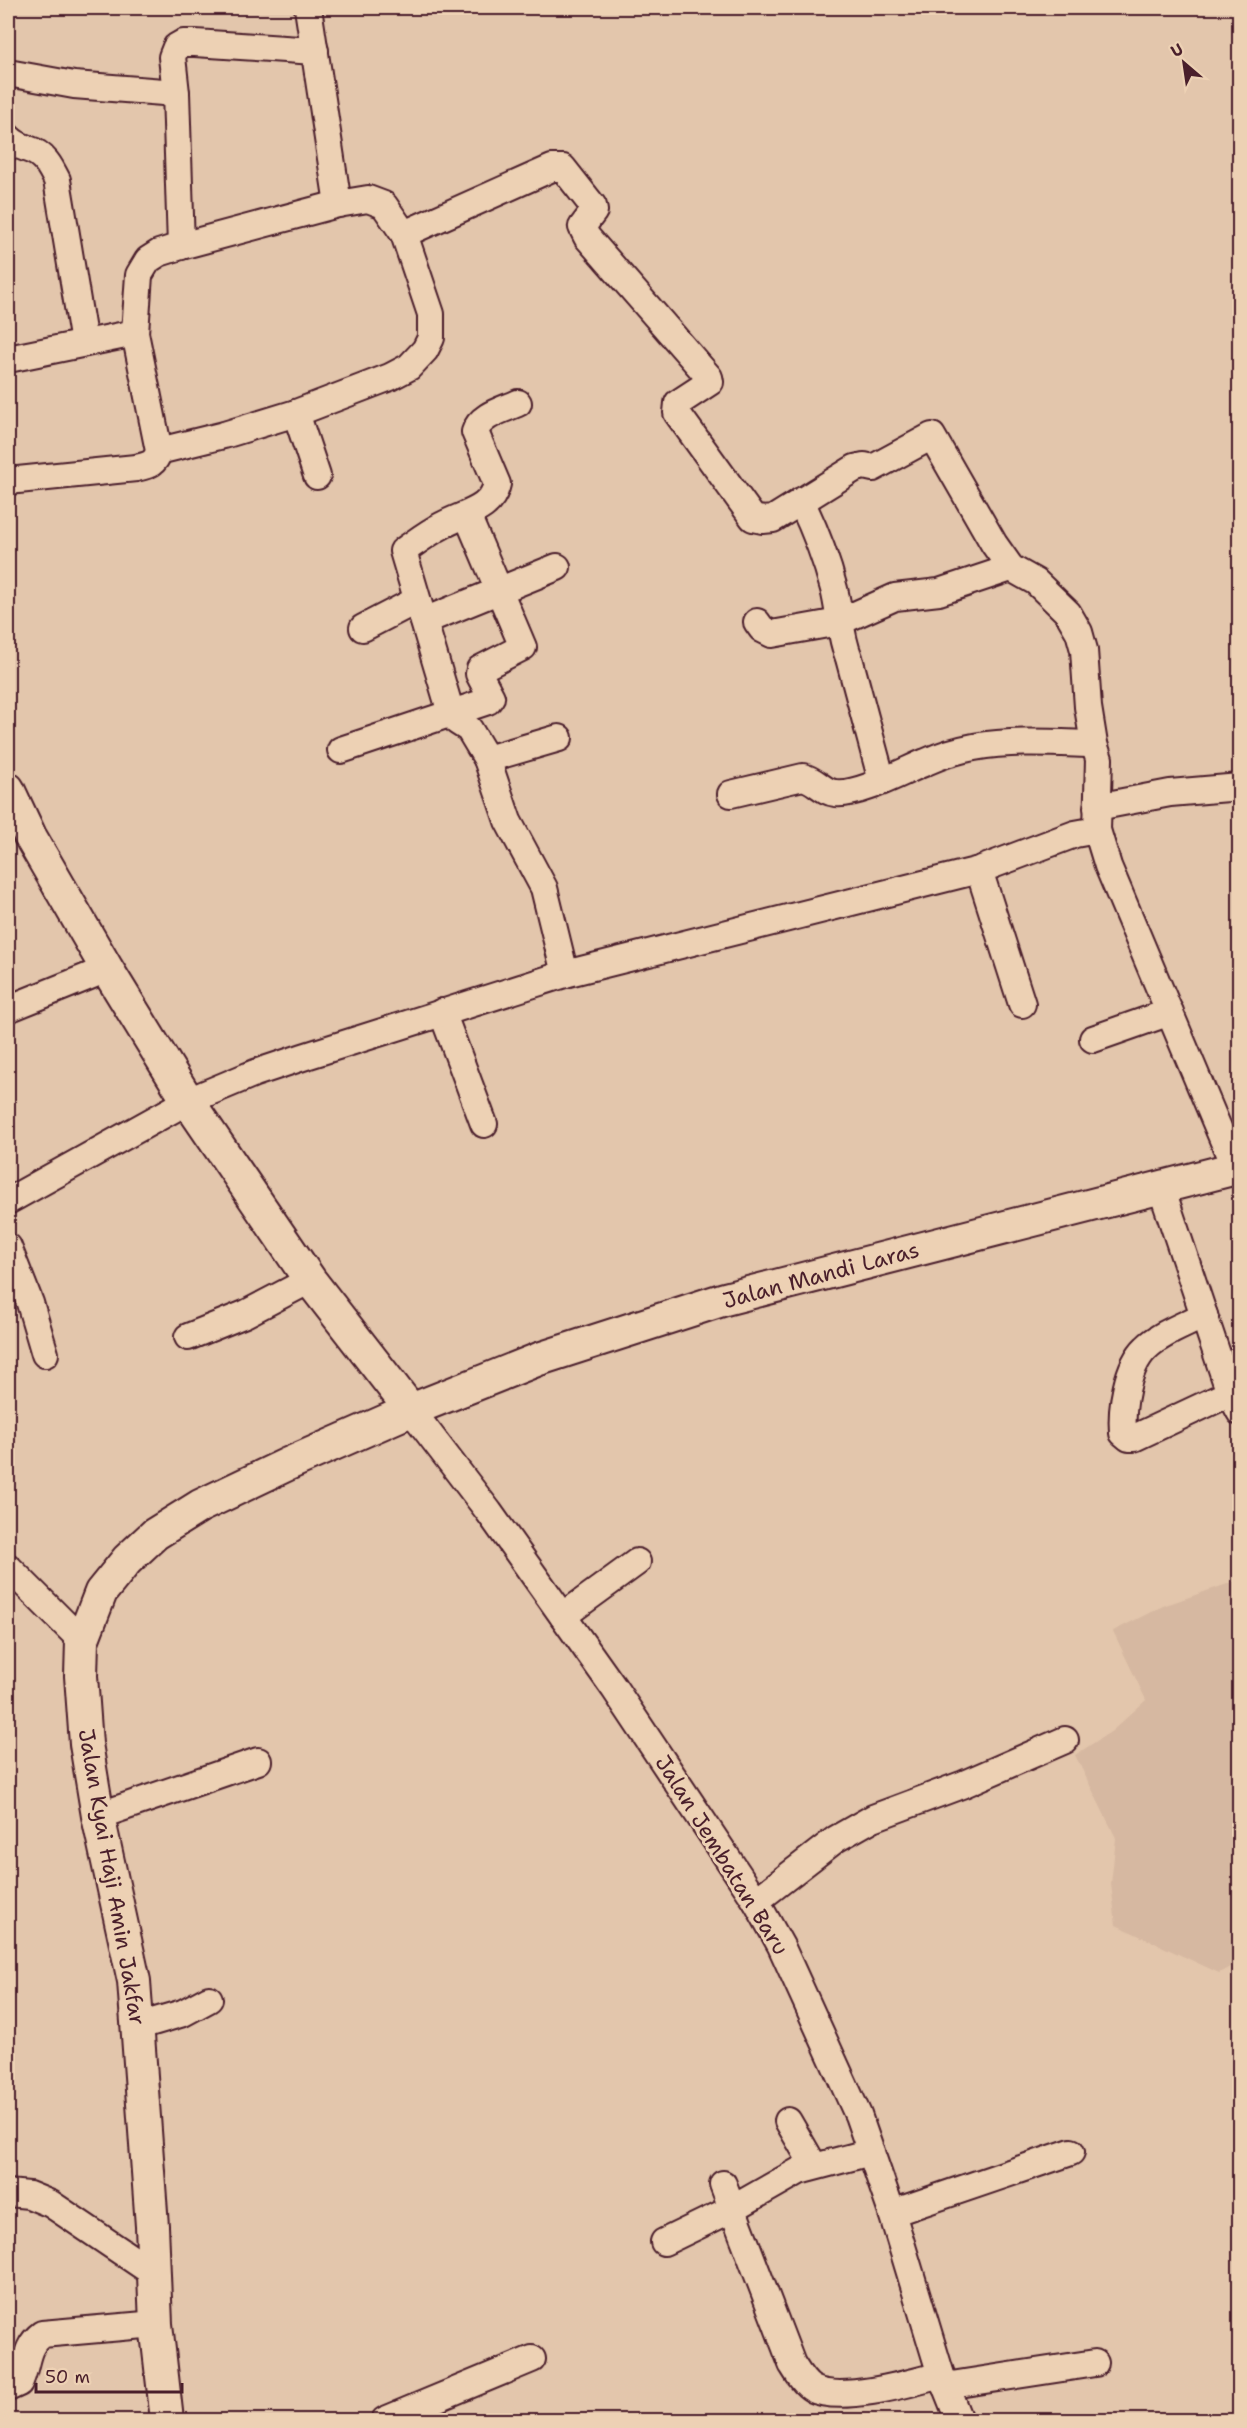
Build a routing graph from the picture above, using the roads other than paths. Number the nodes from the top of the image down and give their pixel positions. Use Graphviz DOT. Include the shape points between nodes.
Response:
graph roads {
  1 [pos="308,8"];
  2 [pos="315,51"];
  3 [pos="8,73"];
  4 [pos="176,93"];
  5 [pos="8,137"];
  6 [pos="338,204"];
  7 [pos="404,234"];
  8 [pos="181,246"];
  9 [pos="135,333"];
  10 [pos="84,343"];
  11 [pos="8,359"];
  12 [pos="518,402"];
  13 [pos="296,412"];
  14 [pos="159,451"];
  15 [pos="317,476"];
  16 [pos="8,481"];
  17 [pos="801,501"];
  18 [pos="467,515"];
  19 [pos="557,567"];
  20 [pos="1011,568"];
  21 [pos="499,592"];
  22 [pos="421,611"];
  23 [pos="757,622"];
  24 [pos="839,622"];
  25 [pos="363,628"];
  26 [pos="451,713"];
  27 [pos="559,738"];
  28 [pos="1094,744"];
  29 [pos="341,750"];
  30 [pos="486,759"];
  31 [pos="882,781"];
  32 [pos="1239,787"];
  33 [pos="8,791"];
  34 [pos="731,795"];
  35 [pos="1097,818"];
  36 [pos="979,870"];
  37 [pos="107,969"];
  38 [pos="565,974"];
  39 [pos="1022,1004"];
  40 [pos="8,1009"];
  41 [pos="442,1012"];
  42 [pos="1170,1012"];
  43 [pos="1092,1040"];
  44 [pos="188,1101"];
  45 [pos="484,1124"];
  46 [pos="1237,1168"];
  47 [pos="1161,1187"];
  48 [pos="8,1201"];
  49 [pos="8,1247"];
  50 [pos="310,1280"];
  51 [pos="1204,1315"];
  52 [pos="188,1337"];
  53 [pos="45,1354"];
  54 [pos="1235,1402"];
  55 [pos="411,1410"];
  56 [pos="637,1562"];
  57 [pos="8,1567"];
  58 [pos="563,1616"];
  59 [pos="82,1641"];
  60 [pos="1053,1745"];
  61 [pos="258,1761"];
  62 [pos="98,1816"];
  63 [pos="756,1901"];
  64 [pos="209,1999"];
  65 [pos="139,2026"];
  66 [pos="788,2121"];
  67 [pos="871,2152"];
  68 [pos="1071,2152"];
  69 [pos="814,2166"];
  70 [pos="723,2184"];
  71 [pos="8,2193"];
  72 [pos="732,2209"];
  73 [pos="892,2213"];
  74 [pos="664,2242"];
  75 [pos="153,2272"];
  76 [pos="156,2324"];
  77 [pos="532,2359"];
  78 [pos="1095,2363"];
  79 [pos="943,2380"];
  80 [pos="8,2388"];
  81 [pos="167,2421"];
  82 [pos="385,2421"];
  83 [pos="959,2421"];
  1 -- 2 [label="street"];
  2 -- 4 [label="street" via="183,43 176,47 172,57"];
  2 -- 6 [label="street"];
  3 -- 4 [label="street" via="74,85"];
  4 -- 8 [label="street"];
  5 -- 10 [label="street" via="42,156 57,180"];
  6 -- 7 [label="street" via="368,199 384,205"];
  6 -- 8 [label="street"];
  7 -- 13 [label="street" via="431,314 431,338 425,350 409,367 390,377"];
  7 -- 17 [label="street" via="552,168 563,168 593,206 594,211 582,227 586,237 710,377 706,386 678,402 677,413 753,518 773,519"];
  8 -- 9 [label="street" via="148,260 139,275"];
  9 -- 10 [label="street"];
  9 -- 14 [label="street"];
  10 -- 11 [label="street"];
  12 -- 18 [label="street" via="477,424 475,432 497,484 489,501"];
  13 -- 14 [label="street"];
  13 -- 15 [label="street"];
  14 -- 16 [label="street" via="151,465"];
  17 -- 20 [label="street" via="855,468 873,468 932,436"];
  17 -- 24 [label="street" via="822,545"];
  18 -- 21 [label="street"];
  18 -- 22 [label="street" via="434,530 403,551"];
  19 -- 21 [label="street"];
  20 -- 24 [label="street" via="939,592 895,597"];
  20 -- 28 [label="street" via="1036,582 1068,613 1079,632"];
  21 -- 22 [label="street"];
  21 -- 26 [label="street" via="523,647 480,669 488,701"];
  22 -- 25 [label="street"];
  22 -- 26 [label="street"];
  23 -- 24 [label="street" via="772,634"];
  24 -- 31 [label="street"];
  26 -- 29 [label="street"];
  26 -- 30 [label="street" via="469,729"];
  27 -- 30 [label="street"];
  28 -- 31 [label="street" via="975,747"];
  28 -- 35 [label="street" via="1099,759"];
  30 -- 38 [label="street" via="508,821 544,888"];
  31 -- 34 [label="street" via="836,793 803,777"];
  32 -- 35 [label="street" via="1170,793"];
  33 -- 37 [label="main road"];
  35 -- 36 [label="street" via="1074,834"];
  35 -- 42 [label="street" via="1104,857"];
  36 -- 38 [label="street"];
  36 -- 39 [label="street"];
  37 -- 40 [label="street"];
  37 -- 44 [label="main road"];
  38 -- 41 [label="street"];
  41 -- 44 [label="street" via="255,1073"];
  41 -- 45 [label="street"];
  42 -- 43 [label="street"];
  42 -- 46 [label="street"];
  44 -- 48 [label="street"];
  44 -- 50 [label="main road"];
  46 -- 47 [label="main road, Jalan Mandi Laras"];
  47 -- 51 [label="street"];
  47 -- 55 [label="main road, Jalan Mandi Laras" via="669,1315 539,1359"];
  49 -- 53 [label="street"];
  50 -- 52 [label="street" via="245,1314"];
  50 -- 55 [label="main road"];
  51 -- 54 [label="street"];
  51 -- 54 [label="street" via="1146,1348 1134,1365 1121,1412 1123,1433 1134,1438"];
  55 -- 58 [label="street, Jalan Jembatan Baru"];
  55 -- 59 [label="main road, Jalan Kyai Haji Amin Jakfar" via="220,1497 154,1534 101,1592"];
  56 -- 58 [label="street"];
  57 -- 59 [label="street"];
  58 -- 63 [label="street, Jalan Jembatan Baru"];
  59 -- 62 [label="main road, Jalan Kyai Haji Amin Jakfar" via="87,1744"];
  60 -- 63 [label="street" via="873,1818 836,1839"];
  61 -- 62 [label="street"];
  62 -- 65 [label="main road, Jalan Kyai Haji Amin Jakfar" via="134,1981"];
  63 -- 67 [label="street, Jalan Jembatan Baru" via="808,2002"];
  64 -- 65 [label="street" via="183,2013"];
  65 -- 75 [label="main road, Jalan Kyai Haji Amin Jakfar"];
  66 -- 69 [label="street"];
  67 -- 69 [label="street"];
  67 -- 73 [label="street, Jalan Jembatan Baru"];
  68 -- 73 [label="street"];
  69 -- 72 [label="street"];
  70 -- 72 [label="street"];
  71 -- 75 [label="street" via="29,2195 51,2204"];
  72 -- 74 [label="street"];
  72 -- 79 [label="street" via="792,2364 813,2389 878,2390"];
  73 -- 79 [label="street, Jalan Jembatan Baru"];
  75 -- 76 [label="main road, Jalan Kyai Haji Amin Jakfar"];
  76 -- 80 [label="street" via="42,2334 28,2350 19,2383"];
  76 -- 81 [label="main road, Jalan Kyai Haji Amin Jakfar"];
  77 -- 82 [label="street"];
  78 -- 79 [label="street"];
  79 -- 83 [label="street, Jalan Jembatan Baru"];
}
